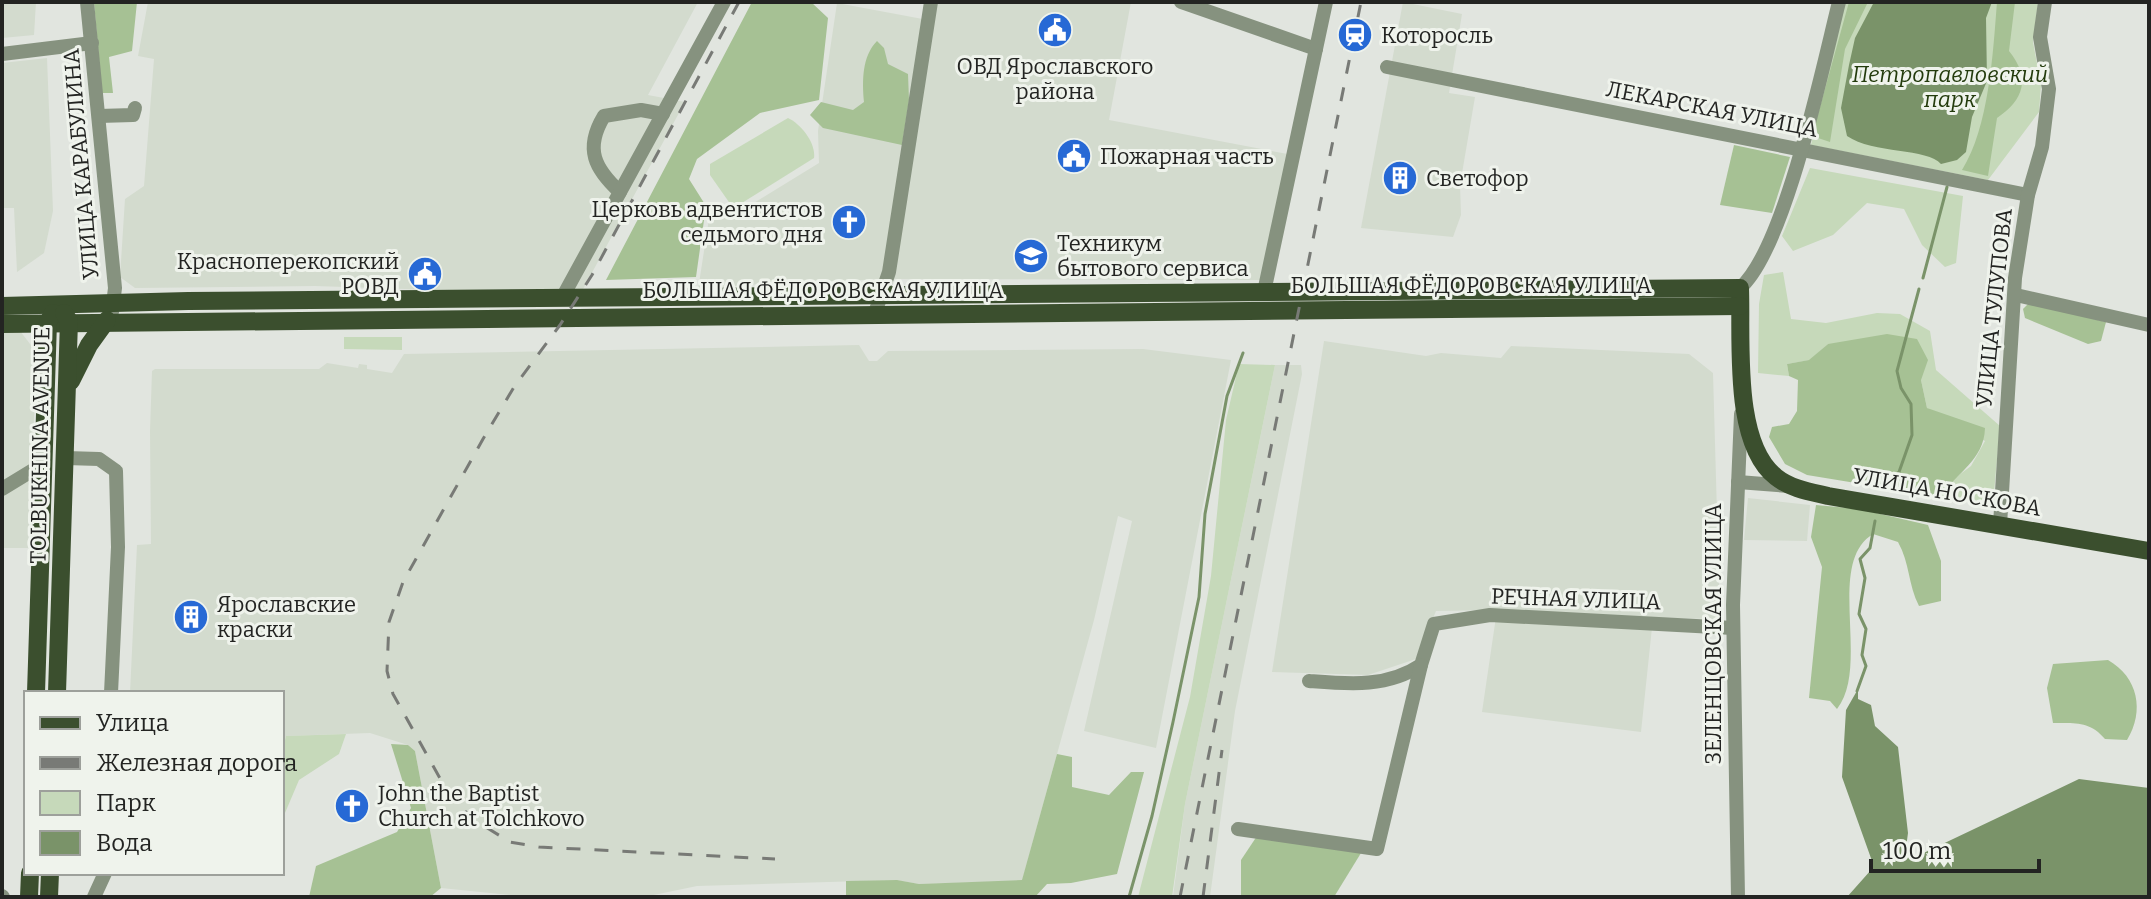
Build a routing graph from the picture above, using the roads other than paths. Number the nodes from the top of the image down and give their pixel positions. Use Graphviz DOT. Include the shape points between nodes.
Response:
graph roads {
  1 [pos="87,2"];
  2 [pos="724,2"];
  3 [pos="931,2"];
  4 [pos="1181,2"];
  5 [pos="1326,2"];
  6 [pos="1839,2"];
  7 [pos="2045,2"];
  8 [pos="92,43"];
  9 [pos="1316,49"];
  10 [pos="2,54"];
  11 [pos="1387,67"];
  12 [pos="135,108"];
  13 [pos="663,114"];
  14 [pos="99,116"];
  15 [pos="1801,149"];
  16 [pos="620,192"];
  17 [pos="2028,195"];
  18 [pos="1264,292"];
  19 [pos="882,295"];
  20 [pos="2016,295"];
  21 [pos="1740,297"];
  22 [pos="562,298"];
  23 [pos="116,302"];
  24 [pos="58,304"];
  25 [pos="2,306"];
  26 [pos="875,313"];
  27 [pos="107,320"];
  28 [pos="69,321"];
  29 [pos="48,322"];
  30 [pos="10,323"];
  31 [pos="2149,325"];
  32 [pos="47,364"];
  33 [pos="68,392"];
  34 [pos="1747,447"];
  35 [pos="66,458"];
  36 [pos="43,464"];
  37 [pos="1738,482"];
  38 [pos="1794,487"];
  39 [pos="2,489"];
  40 [pos="2000,525"];
  41 [pos="2149,551"];
  42 [pos="1733,628"];
  43 [pos="1421,665"];
  44 [pos="1309,681"];
  45 [pos="36,691"];
  46 [pos="57,691"];
  47 [pos="111,691"];
  48 [pos="1238,829"];
  49 [pos="30,875"];
  50 [pos="50,875"];
  51 [pos="104,875"];
  52 [pos="29,897"];
  53 [pos="49,897"];
  54 [pos="94,897"];
  55 [pos="1738,897"];
  1 -- 8 [label="street, УЛИЦА КАРАБУЛИНА"];
  2 -- 13 [label="street"];
  3 -- 19 [label="street"];
  4 -- 9 [label="street"];
  5 -- 9 [label="street"];
  6 -- 15 [label="street"];
  7 -- 17 [label="street, УЛИЦА ТУЛУПОВА" via="2040,37 2049,89 2042,147"];
  8 -- 10 [label="street"];
  8 -- 14 [label="street, УЛИЦА КАРАБУЛИНА"];
  9 -- 18 [label="street"];
  11 -- 15 [label="street, ЛЕКАРСКАЯ УЛИЦА"];
  12 -- 14 [label="street" via="133,115"];
  13 -- 16 [label="street"];
  13 -- 16 [label="street" via="626,111 604,116 597,128 597,171"];
  14 -- 23 [label="street, УЛИЦА КАРАБУЛИНА"];
  15 -- 17 [label="street, ЛЕКАРСКАЯ УЛИЦА"];
  15 -- 21 [label="street" via="1761,261"];
  16 -- 22 [label="street"];
  17 -- 20 [label="street, УЛИЦА ТУЛУПОВА"];
  18 -- 19 [label="main road, БОЛЬШАЯ ФЁДОРОВСКАЯ УЛИЦА"];
  18 -- 21 [label="main road, БОЛЬШАЯ ФЁДОРОВСКАЯ УЛИЦА"];
  19 -- 22 [label="main road, БОЛЬШАЯ ФЁДОРОВСКАЯ УЛИЦА"];
  19 -- 26 [label="street"];
  20 -- 31 [label="street"];
  20 -- 40 [label="street, УЛИЦА ТУЛУПОВА"];
  21 -- 26 [label="main road, БОЛЬШАЯ ФЁДОРОВСКАЯ УЛИЦА"];
  21 -- 34 [label="main road, ЗЕЛЕНЦОВСКАЯ УЛИЦА"];
  22 -- 23 [label="main road, БОЛЬШАЯ ФЁДОРОВСКАЯ УЛИЦА"];
  23 -- 24 [label="main road, БОЛЬШАЯ ФЁДОРОВСКАЯ УЛИЦА"];
  23 -- 27 [label="street, УЛИЦА КАРАБУЛИНА"];
  24 -- 25 [label="main road, БОЛЬШАЯ ФЁДОРОВСКАЯ УЛИЦА"];
  24 -- 28 [label="main road, TOLBUKHINA AVENUE"];
  24 -- 29 [label="main road, TOLBUKHINA AVENUE"];
  26 -- 27 [label="main road, БОЛЬШАЯ ФЁДОРОВСКАЯ УЛИЦА"];
  27 -- 28 [label="main road, БОЛЬШАЯ ФЁДОРОВСКАЯ УЛИЦА"];
  27 -- 33 [label="main road" via="84,352"];
  28 -- 29 [label="main road, БОЛЬШАЯ ФЁДОРОВСКАЯ УЛИЦА"];
  28 -- 33 [label="main road, TOLBUKHINA AVENUE"];
  29 -- 30 [label="main road, БОЛЬШАЯ ФЁДОРОВСКАЯ УЛИЦА"];
  29 -- 32 [label="main road, TOLBUKHINA AVENUE"];
  30 -- 32 [label="main road" via="40,335"];
  32 -- 36 [label="main road, TOLBUKHINA AVENUE"];
  33 -- 35 [label="main road, TOLBUKHINA AVENUE"];
  34 -- 37 [label="street, ЗЕЛЕНЦОВСКАЯ УЛИЦА"];
  34 -- 38 [label="main road, ЗЕЛЕНЦОВСКАЯ УЛИЦА"];
  35 -- 46 [label="main road, TOLBUKHINA AVENUE"];
  35 -- 47 [label="street" via="99,459 116,471"];
  36 -- 39 [label="street"];
  36 -- 45 [label="main road, TOLBUKHINA AVENUE"];
  37 -- 38 [label="street, УЛИЦА НОСКОВА"];
  37 -- 42 [label="street, ЗЕЛЕНЦОВСКАЯ УЛИЦА"];
  38 -- 40 [label="main road, УЛИЦА НОСКОВА"];
  40 -- 41 [label="main road, УЛИЦА НОСКОВА"];
  42 -- 43 [label="street, РЕЧНАЯ УЛИЦА" via="1490,615 1434,624"];
  42 -- 55 [label="street, ЗЕЛЕНЦОВСКАЯ УЛИЦА"];
  43 -- 44 [label="street" via="1401,678 1358,684"];
  43 -- 48 [label="street" via="1377,849"];
  49 -- 52 [label="main road"];
  50 -- 53 [label="main road"];
  51 -- 54 [label="street"];
}
